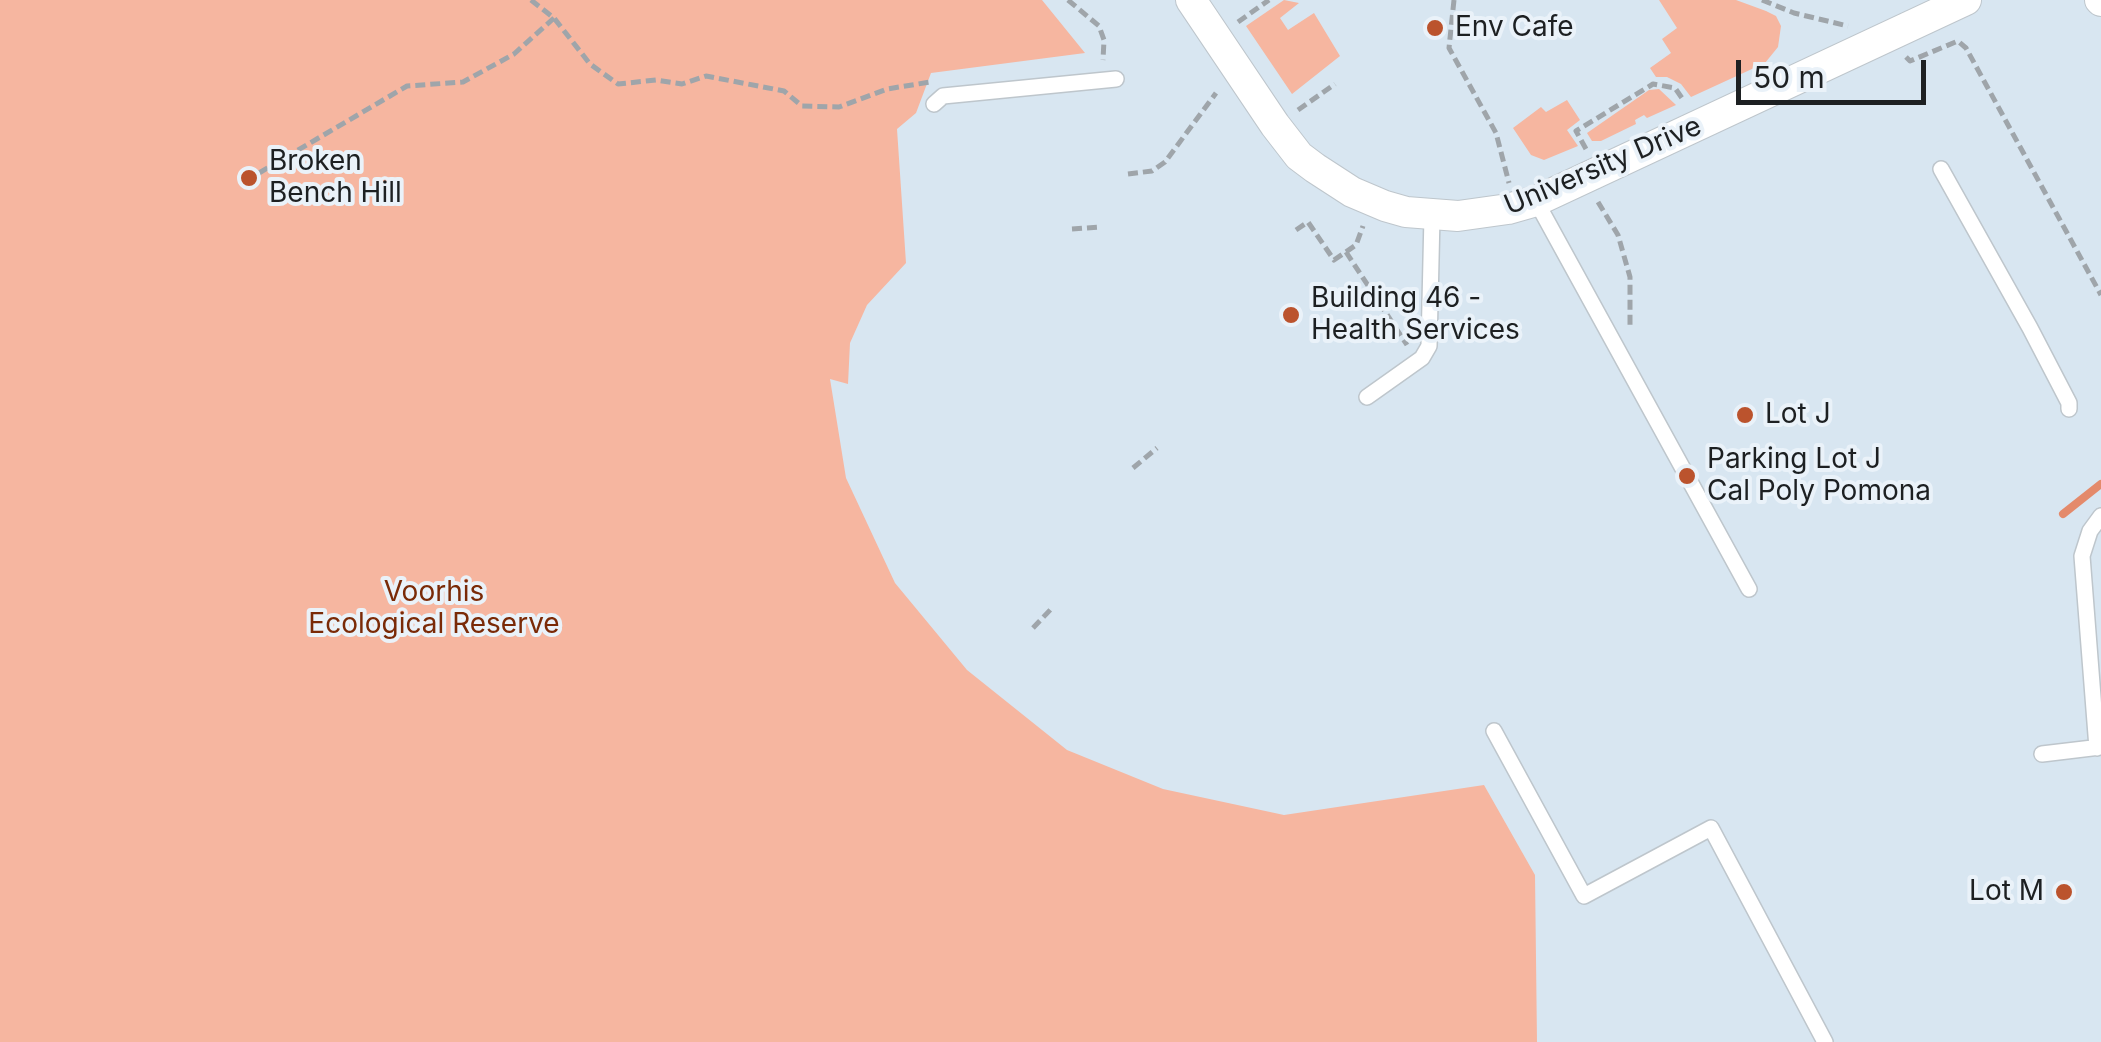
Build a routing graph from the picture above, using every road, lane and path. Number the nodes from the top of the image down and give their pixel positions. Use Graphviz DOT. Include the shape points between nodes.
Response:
graph roads {
  1 [pos="531,0"];
  2 [pos="1068,0"];
  3 [pos="1191,0"];
  4 [pos="1269,0"];
  5 [pos="1454,0"];
  6 [pos="1762,0"];
  7 [pos="1961,1"];
  8 [pos="554,18"];
  9 [pos="1236,24"];
  10 [pos="1850,26"];
  11 [pos="1906,57"];
  12 [pos="1108,79"];
  13 [pos="1335,84"];
  14 [pos="1216,93"];
  15 [pos="938,100"];
  16 [pos="1686,104"];
  17 [pos="1296,112"];
  18 [pos="1587,151"];
  19 [pos="1941,169"];
  20 [pos="259,174"];
  21 [pos="1128,174"];
  22 [pos="1509,184"];
  23 [pos="1597,199"];
  24 [pos="1536,200"];
  25 [pos="1432,216"];
  26 [pos="1364,223"];
  27 [pos="1100,227"];
  28 [pos="1072,229"];
  29 [pos="1296,230"];
  30 [pos="1346,252"];
  31 [pos="2101,295"];
  32 [pos="1629,324"];
  33 [pos="1422,358"];
  34 [pos="1367,397"];
  35 [pos="2068,409"];
  36 [pos="1157,448"];
  37 [pos="1133,468"];
  38 [pos="2101,516"];
  39 [pos="1749,589"];
  40 [pos="1052,608"];
  41 [pos="1032,628"];
  42 [pos="1494,731"];
  43 [pos="2099,748"];
  44 [pos="2042,754"];
  45 [pos="1825,1042"];
  1 -- 8 [label="path"];
  2 -- 12 [label="path" via="1099,26"];
  3 -- 25 [label="street, University Drive" via="1299,156 1370,200"];
  4 -- 9 [label="path"];
  5 -- 22 [label="path" via="1449,48 1496,133"];
  6 -- 10 [label="path"];
  7 -- 24 [label="street, University Drive"];
  8 -- 15 [label="path" via="590,64 618,84 682,84 706,76 784,91 802,106 839,107 929,81"];
  8 -- 20 [label="path" via="514,54 463,82 408,86"];
  11 -- 31 [label="path" via="1958,41 1966,48"];
  12 -- 15 [label="lane"];
  13 -- 17 [label="path"];
  14 -- 21 [label="path" via="1166,162"];
  16 -- 18 [label="path" via="1674,88 1653,84 1576,131"];
  19 -- 35 [label="lane"];
  23 -- 32 [label="path" via="1630,277"];
  24 -- 25 [label="street, University Drive" via="1484,214"];
  24 -- 39 [label="lane"];
  25 -- 33 [label="lane" via="1429,346"];
  26 -- 30 [label="path"];
  27 -- 28 [label="path"];
  29 -- 30 [label="path" via="1308,222 1334,260"];
  30 -- 33 [label="path"];
  33 -- 34 [label="lane"];
  36 -- 37 [label="path"];
  38 -- 43 [label="lane" via="2082,556"];
  40 -- 41 [label="path"];
  42 -- 45 [label="lane" via="1584,896 1711,828"];
  43 -- 44 [label="lane"];
}
